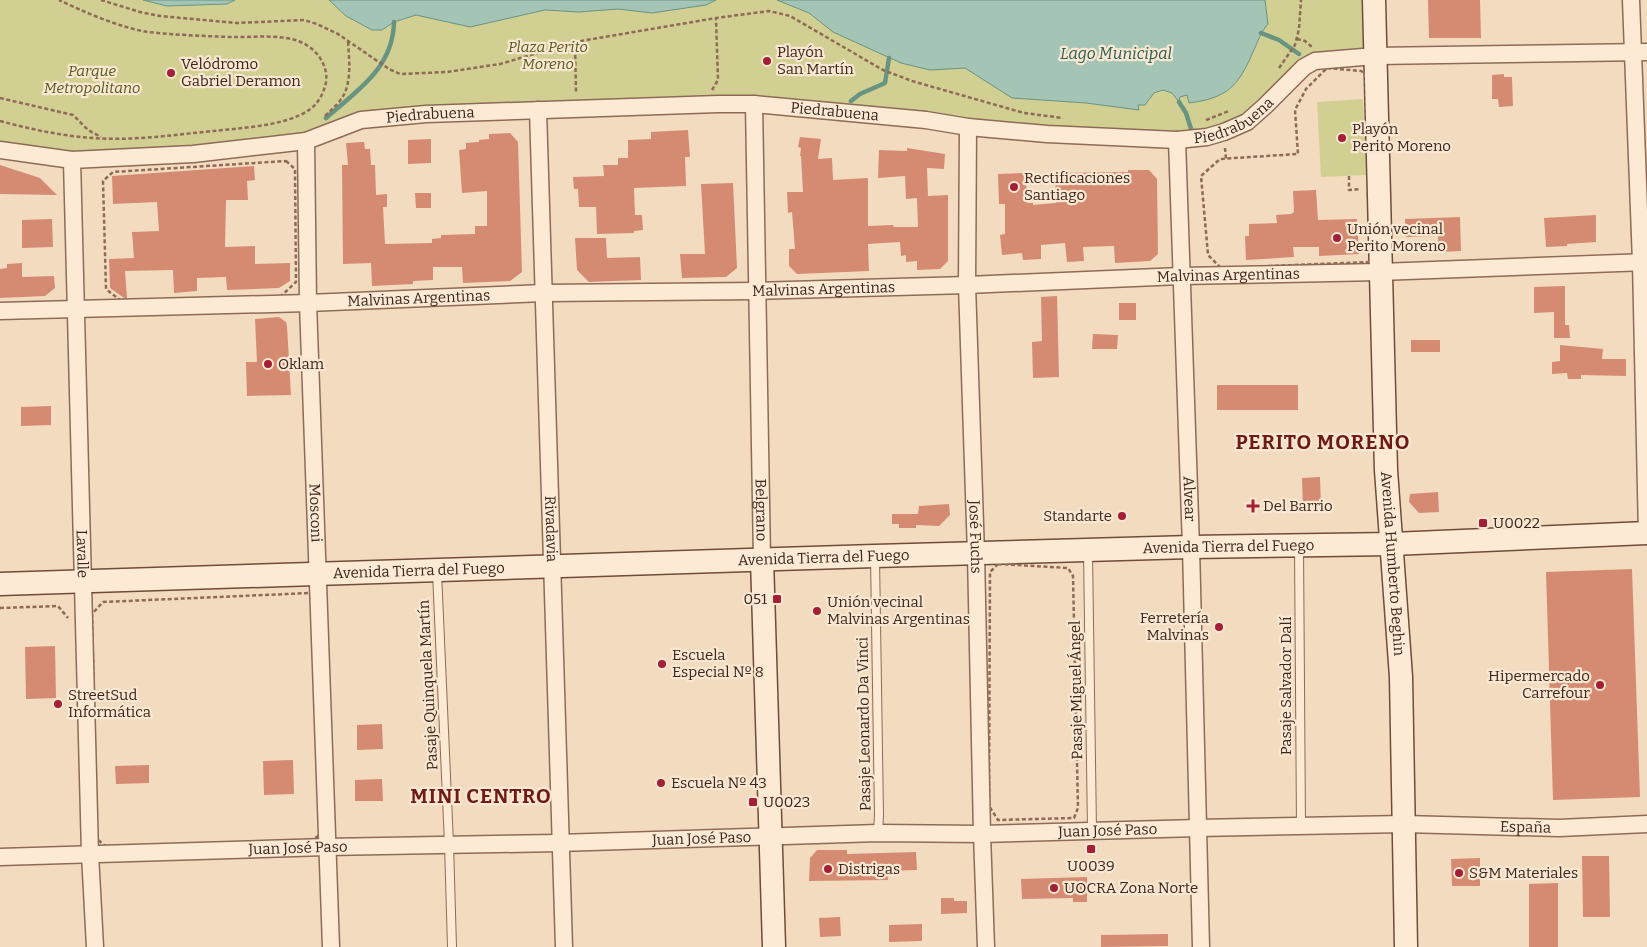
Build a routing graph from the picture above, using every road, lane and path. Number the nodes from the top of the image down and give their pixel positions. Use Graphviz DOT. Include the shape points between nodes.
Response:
graph roads {
  1 [pos="59,0"];
  2 [pos="101,0"];
  3 [pos="1300,0"];
  4 [pos="1374,0"];
  5 [pos="1631,0"];
  6 [pos="716,18"];
  7 [pos="1297,39"];
  8 [pos="348,41"];
  9 [pos="575,42"];
  10 [pos="1316,49"];
  11 [pos="1640,52"];
  12 [pos="1375,56"];
  13 [pos="1277,71"];
  14 [pos="576,92"];
  15 [pos="0,98"];
  16 [pos="704,104"];
  17 [pos="754,104"];
  18 [pos="538,110"];
  19 [pos="1232,110"];
  20 [pos="1068,118"];
  21 [pos="0,121"];
  22 [pos="1198,122"];
  23 [pos="968,127"];
  24 [pos="106,139"];
  25 [pos="1177,140"];
  26 [pos="306,141"];
  27 [pos="0,150"];
  28 [pos="72,160"];
  29 [pos="286,161"];
  30 [pos="1349,176"];
  31 [pos="1369,188"];
  32 [pos="1644,262"];
  33 [pos="1380,272"];
  34 [pos="1181,276"];
  35 [pos="967,285"];
  36 [pos="757,291"];
  37 [pos="544,293"];
  38 [pos="308,303"];
  39 [pos="75,309"];
  40 [pos="0,311"];
  41 [pos="1647,534"];
  42 [pos="1392,544"];
  43 [pos="1299,545"];
  44 [pos="1191,547"];
  45 [pos="1088,550"];
  46 [pos="976,554"];
  47 [pos="875,556"];
  48 [pos="762,559"];
  49 [pos="552,567"];
  50 [pos="1068,568"];
  51 [pos="437,571"];
  52 [pos="317,574"];
  53 [pos="83,582"];
  54 [pos="0,584"];
  55 [pos="0,608"];
  56 [pos="70,620"];
  57 [pos="1404,824"];
  58 [pos="1647,824"];
  59 [pos="1301,827"];
  60 [pos="1198,828"];
  61 [pos="1092,830"];
  62 [pos="878,833"];
  63 [pos="982,834"];
  64 [pos="771,837"];
  65 [pos="324,841"];
  66 [pos="559,843"];
  67 [pos="449,844"];
  68 [pos="90,854"];
  69 [pos="0,856"];
  70 [pos="95,947"];
  71 [pos="331,947"];
  72 [pos="452,947"];
  73 [pos="564,947"];
  74 [pos="774,947"];
  75 [pos="986,947"];
  76 [pos="1201,947"];
  77 [pos="1406,947"];
  1 -- 24 [label="path" via="90,14 145,31 281,37 307,45 323,63 326,81 319,100 295,117 242,128"];
  2 -- 8 [label="path" via="160,16 237,23 304,20"];
  3 -- 7 [label="path"];
  4 -- 12 [label="street, Avenida Humberto Beghin"];
  5 -- 11 [label="street"];
  6 -- 9 [label="path"];
  6 -- 16 [label="path" via="718,80"];
  6 -- 20 [label="path" via="763,11 785,14 901,77 1024,113"];
  7 -- 10 [label="path"];
  7 -- 13 [label="path"];
  8 -- 9 [label="path" via="400,74 500,64"];
  8 -- 26 [label="path" via="350,68 347,88"];
  9 -- 14 [label="path"];
  11 -- 12 [label="street, Piedrabuena"];
  11 -- 32 [label="street"];
  12 -- 25 [label="street, Piedrabuena" via="1315,61 1304,67 1247,122 1207,137"];
  12 -- 33 [label="street, Avenida Humberto Beghin"];
  15 -- 24 [label="path" via="73,115 88,130"];
  16 -- 17 [label="street, Piedrabuena"];
  16 -- 18 [label="street, Piedrabuena"];
  17 -- 23 [label="street, Piedrabuena"];
  17 -- 36 [label="street, Belgrano"];
  18 -- 26 [label="street, Piedrabuena" via="361,120"];
  18 -- 37 [label="street, Rivadavia"];
  19 -- 22 [label="path"];
  21 -- 24 [label="path" via="61,134"];
  23 -- 25 [label="street, Piedrabuena"];
  23 -- 35 [label="street, José Fuchs"];
  25 -- 34 [label="street, Alvear"];
  26 -- 28 [label="street, Piedrabuena" via="193,154"];
  26 -- 38 [label="street, Mosconi"];
  27 -- 28 [label="street, Piedrabuena"];
  28 -- 39 [label="street, Lavalle"];
  29 -- 29 [label="path" via="295,170 296,282 280,297 120,300 106,289 103,181 113,172"];
  30 -- 31 [label="path" via="1349,190"];
  31 -- 31 [label="path" via="1372,255 1369,262 1221,268 1208,255 1201,176 1220,159 1298,154 1295,110 1306,89 1327,68 1365,73"];
  32 -- 33 [label="street, Malvinas Argentinas"];
  32 -- 41 [label="street"];
  33 -- 34 [label="street, Malvinas Argentinas"];
  33 -- 42 [label="street, Avenida Humberto Beghin" via="1386,470"];
  34 -- 35 [label="street, Malvinas Argentinas"];
  34 -- 44 [label="street, Alvear"];
  35 -- 36 [label="street, Malvinas Argentinas"];
  35 -- 46 [label="street, José Fuchs"];
  36 -- 37 [label="street, Malvinas Argentinas"];
  36 -- 48 [label="street, Belgrano"];
  37 -- 38 [label="street, Malvinas Argentinas"];
  37 -- 49 [label="street, Rivadavia"];
  38 -- 39 [label="street, Malvinas Argentinas"];
  38 -- 52 [label="street, Mosconi"];
  39 -- 40 [label="street, Malvinas Argentinas"];
  39 -- 53 [label="street, Lavalle"];
  41 -- 42 [label="street, Avenida Tierra del Fuego"];
  42 -- 43 [label="street, Avenida Tierra del Fuego"];
  42 -- 57 [label="street, Avenida Humberto Beghin" via="1401,677"];
  43 -- 44 [label="street, Avenida Tierra del Fuego"];
  43 -- 59 [label="lane, Pasaje Salvador Dalí"];
  44 -- 45 [label="street, Avenida Tierra del Fuego"];
  44 -- 60 [label="street, Alvear"];
  45 -- 46 [label="street, Avenida Tierra del Fuego"];
  45 -- 61 [label="lane, Pasaje Miguel Ángel"];
  46 -- 47 [label="street, Avenida Tierra del Fuego"];
  46 -- 63 [label="street, José Fuchs"];
  47 -- 48 [label="street, Avenida Tierra del Fuego"];
  47 -- 62 [label="lane, Pasaje Leonardo Da Vinci"];
  48 -- 49 [label="street, Avenida Tierra del Fuego"];
  48 -- 64 [label="street, Belgrano"];
  49 -- 51 [label="street, Avenida Tierra del Fuego"];
  49 -- 66 [label="street, Rivadavia"];
  50 -- 50 [label="path" via="1074,576 1078,808 1074,818 998,820 990,806 990,572 998,564"];
  51 -- 52 [label="street, Avenida Tierra del Fuego"];
  51 -- 67 [label="lane, Pasaje Quinquela Martín"];
  52 -- 53 [label="street, Avenida Tierra del Fuego"];
  52 -- 65 [label="street, Mosconi"];
  53 -- 54 [label="street, Avenida Tierra del Fuego"];
  53 -- 68 [label="street, Lavalle"];
  55 -- 56 [label="path" via="58,606"];
  57 -- 58 [label="street, España" via="1559,828"];
  57 -- 59 [label="street, Juan José Paso"];
  57 -- 77 [label="street, Avenida Humberto Beghin"];
  59 -- 60 [label="street, Juan José Paso"];
  60 -- 61 [label="street, Juan José Paso"];
  60 -- 76 [label="street, Alvear"];
  61 -- 63 [label="street, Juan José Paso"];
  62 -- 63 [label="street, Juan José Paso"];
  62 -- 64 [label="street, Juan José Paso"];
  63 -- 75 [label="street, José Fuchs"];
  64 -- 66 [label="street, Juan José Paso"];
  64 -- 74 [label="street, Belgrano"];
  65 -- 65 [label="path" via="108,849 97,840 92,614 103,602 310,593 317,600"];
  65 -- 67 [label="street, Juan José Paso"];
  65 -- 68 [label="street, Juan José Paso"];
  65 -- 71 [label="street, Mosconi"];
  66 -- 67 [label="street, Juan José Paso"];
  66 -- 73 [label="street, Rivadavia"];
  67 -- 72 [label="lane, Pasaje Quinquela Martín"];
  68 -- 69 [label="street, Juan José Paso"];
  68 -- 70 [label="street, Lavalle"];
}
